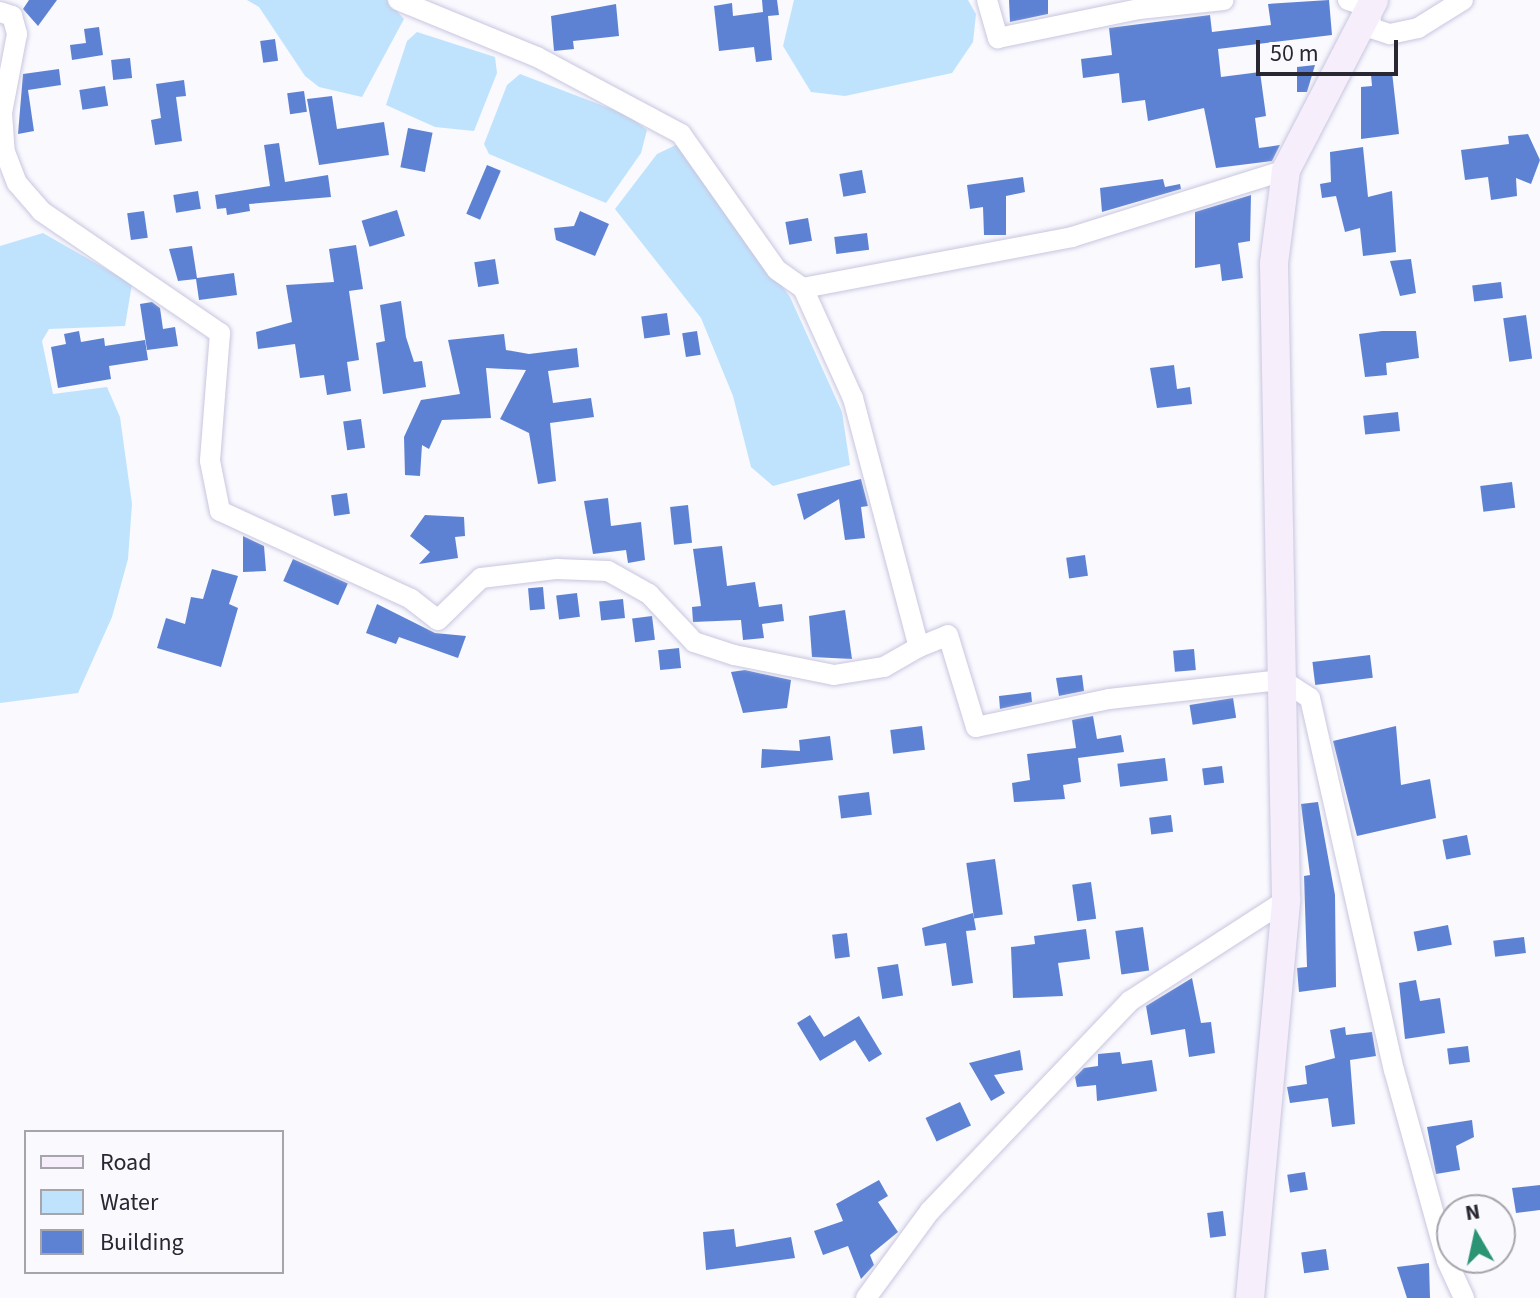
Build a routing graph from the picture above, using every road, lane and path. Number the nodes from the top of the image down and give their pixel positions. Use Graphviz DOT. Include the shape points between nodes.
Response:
graph roads {
  1 [pos="398,0"];
  2 [pos="987,0"];
  3 [pos="1224,0"];
  4 [pos="1463,0"];
  5 [pos="1364,2"];
  6 [pos="0,12"];
  7 [pos="1286,170"];
  8 [pos="803,288"];
  9 [pos="919,647"];
  10 [pos="1282,680"];
  11 [pos="1286,900"];
  12 [pos="866,1298"];
  13 [pos="1250,1298"];
  14 [pos="1464,1298"];
  1 -- 8 [label="street" via="537,57 681,134 777,270"];
  2 -- 3 [label="street" via="998,38 1139,9"];
  4 -- 5 [label="street" via="1418,28 1390,34 1371,28"];
  5 -- 7 [label="main road"];
  6 -- 9 [label="street" via="12,16 17,34 2,113 5,152 17,183 41,211 220,333 210,461 220,511 411,599 438,620 481,578 557,569 608,571 649,594 694,642 734,655 834,675 884,667"];
  7 -- 8 [label="street" via="1072,237"];
  7 -- 10 [label="main road" via="1274,263"];
  8 -- 9 [label="street" via="853,398"];
  9 -- 10 [label="street" via="948,635 976,727 1109,699"];
  10 -- 11 [label="main road"];
  10 -- 14 [label="street" via="1310,698 1394,1070 1447,1261"];
  11 -- 12 [label="street" via="1130,1001 930,1211"];
  11 -- 13 [label="main road"];
}
